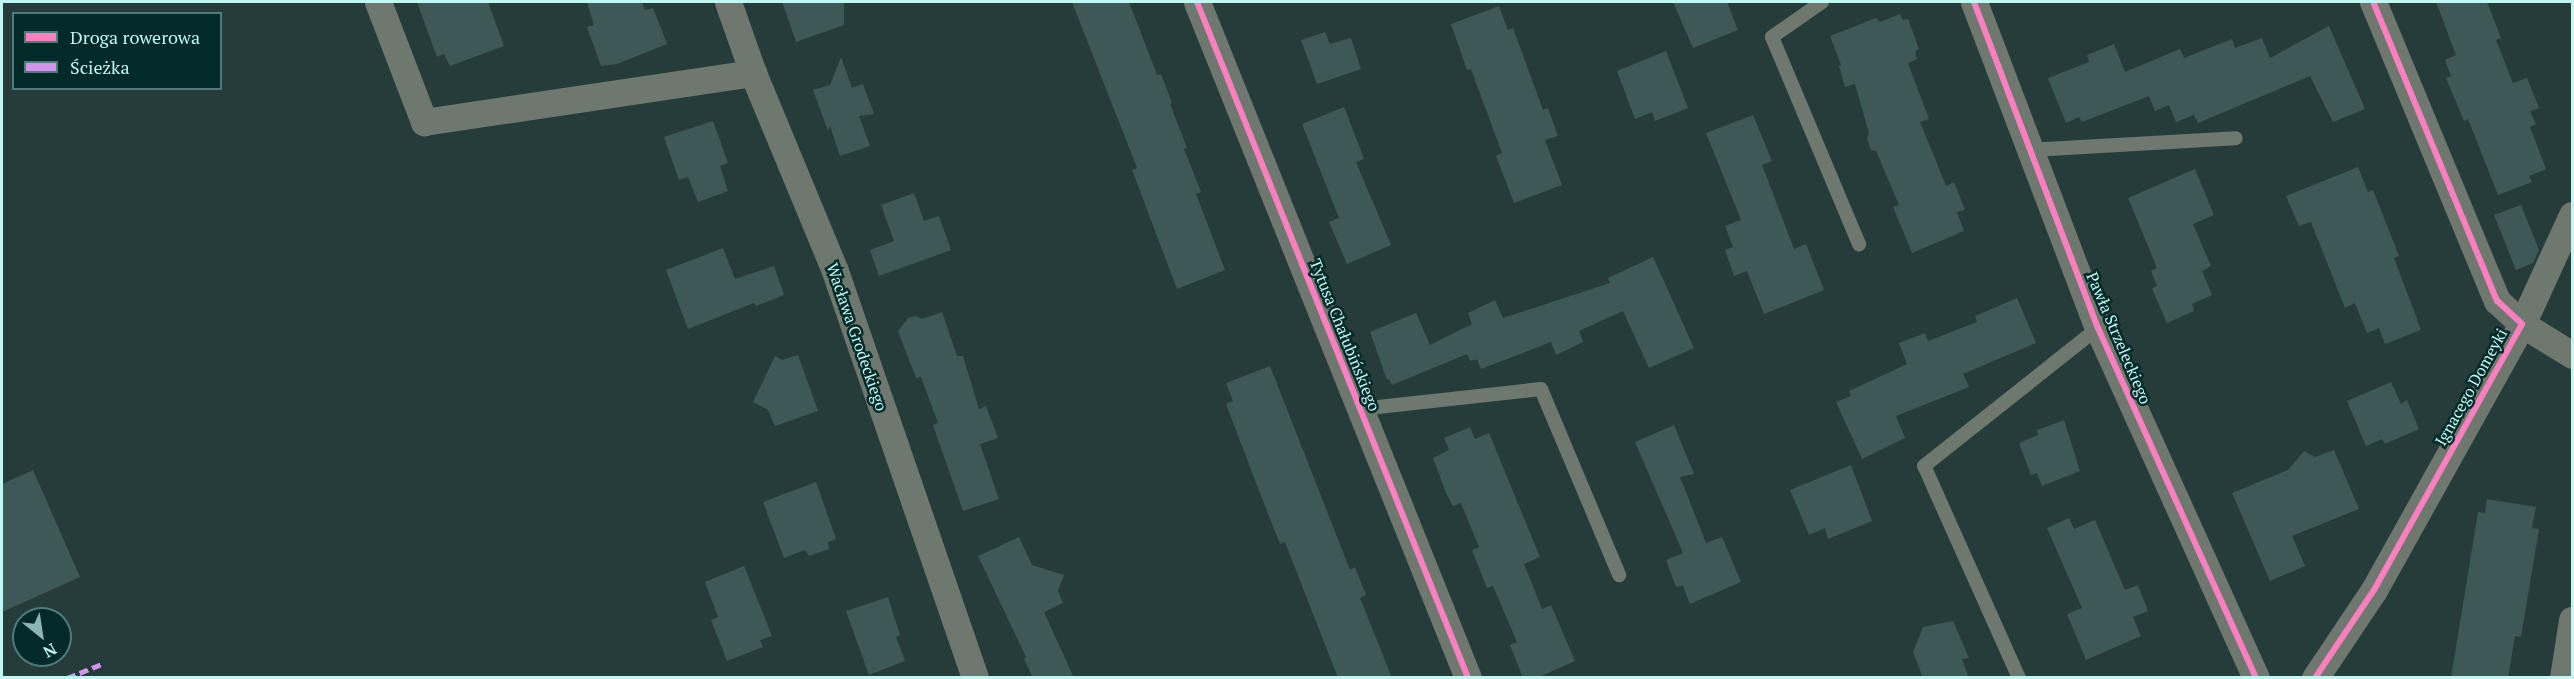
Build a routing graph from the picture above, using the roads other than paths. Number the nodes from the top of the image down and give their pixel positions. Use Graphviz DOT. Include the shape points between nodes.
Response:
graph roads {
  1 [pos="378,2"];
  2 [pos="728,2"];
  3 [pos="1197,2"];
  4 [pos="1822,2"];
  5 [pos="1974,2"];
  6 [pos="2373,2"];
  7 [pos="753,73"];
  8 [pos="2236,138"];
  9 [pos="2030,150"];
  10 [pos="2572,215"];
  11 [pos="1859,244"];
  12 [pos="2522,324"];
  13 [pos="2098,328"];
  14 [pos="2572,355"];
  15 [pos="1360,409"];
  16 [pos="1619,575"];
  17 [pos="2572,620"];
  18 [pos="975,678"];
  19 [pos="1468,678"];
  20 [pos="2019,678"];
  21 [pos="2256,678"];
  22 [pos="2315,678"];
  23 [pos="2563,678"];
  1 -- 7 [label="street" via="424,122"];
  2 -- 7 [label="street, Wacława Grodeckiego"];
  3 -- 15 [label="street, Tytusa Chałubińskiego"];
  4 -- 11 [label="lane" via="1772,37"];
  5 -- 9 [label="street, Pawła Strzeleckiego"];
  6 -- 12 [label="street, Ignacego Domeyki" via="2497,301"];
  7 -- 18 [label="street, Wacława Grodeckiego" via="835,271"];
  8 -- 9 [label="lane"];
  9 -- 13 [label="street, Pawła Strzeleckiego"];
  10 -- 12 [label="street"];
  12 -- 14 [label="street, Ignacego Domeyki"];
  12 -- 22 [label="street, Ignacego Domeyki" via="2374,590"];
  13 -- 20 [label="lane" via="1924,466"];
  13 -- 21 [label="street, Pawła Strzeleckiego"];
  15 -- 16 [label="lane" via="1541,389"];
  15 -- 19 [label="street, Tytusa Chałubińskiego"];
  17 -- 23 [label="street"];
}
